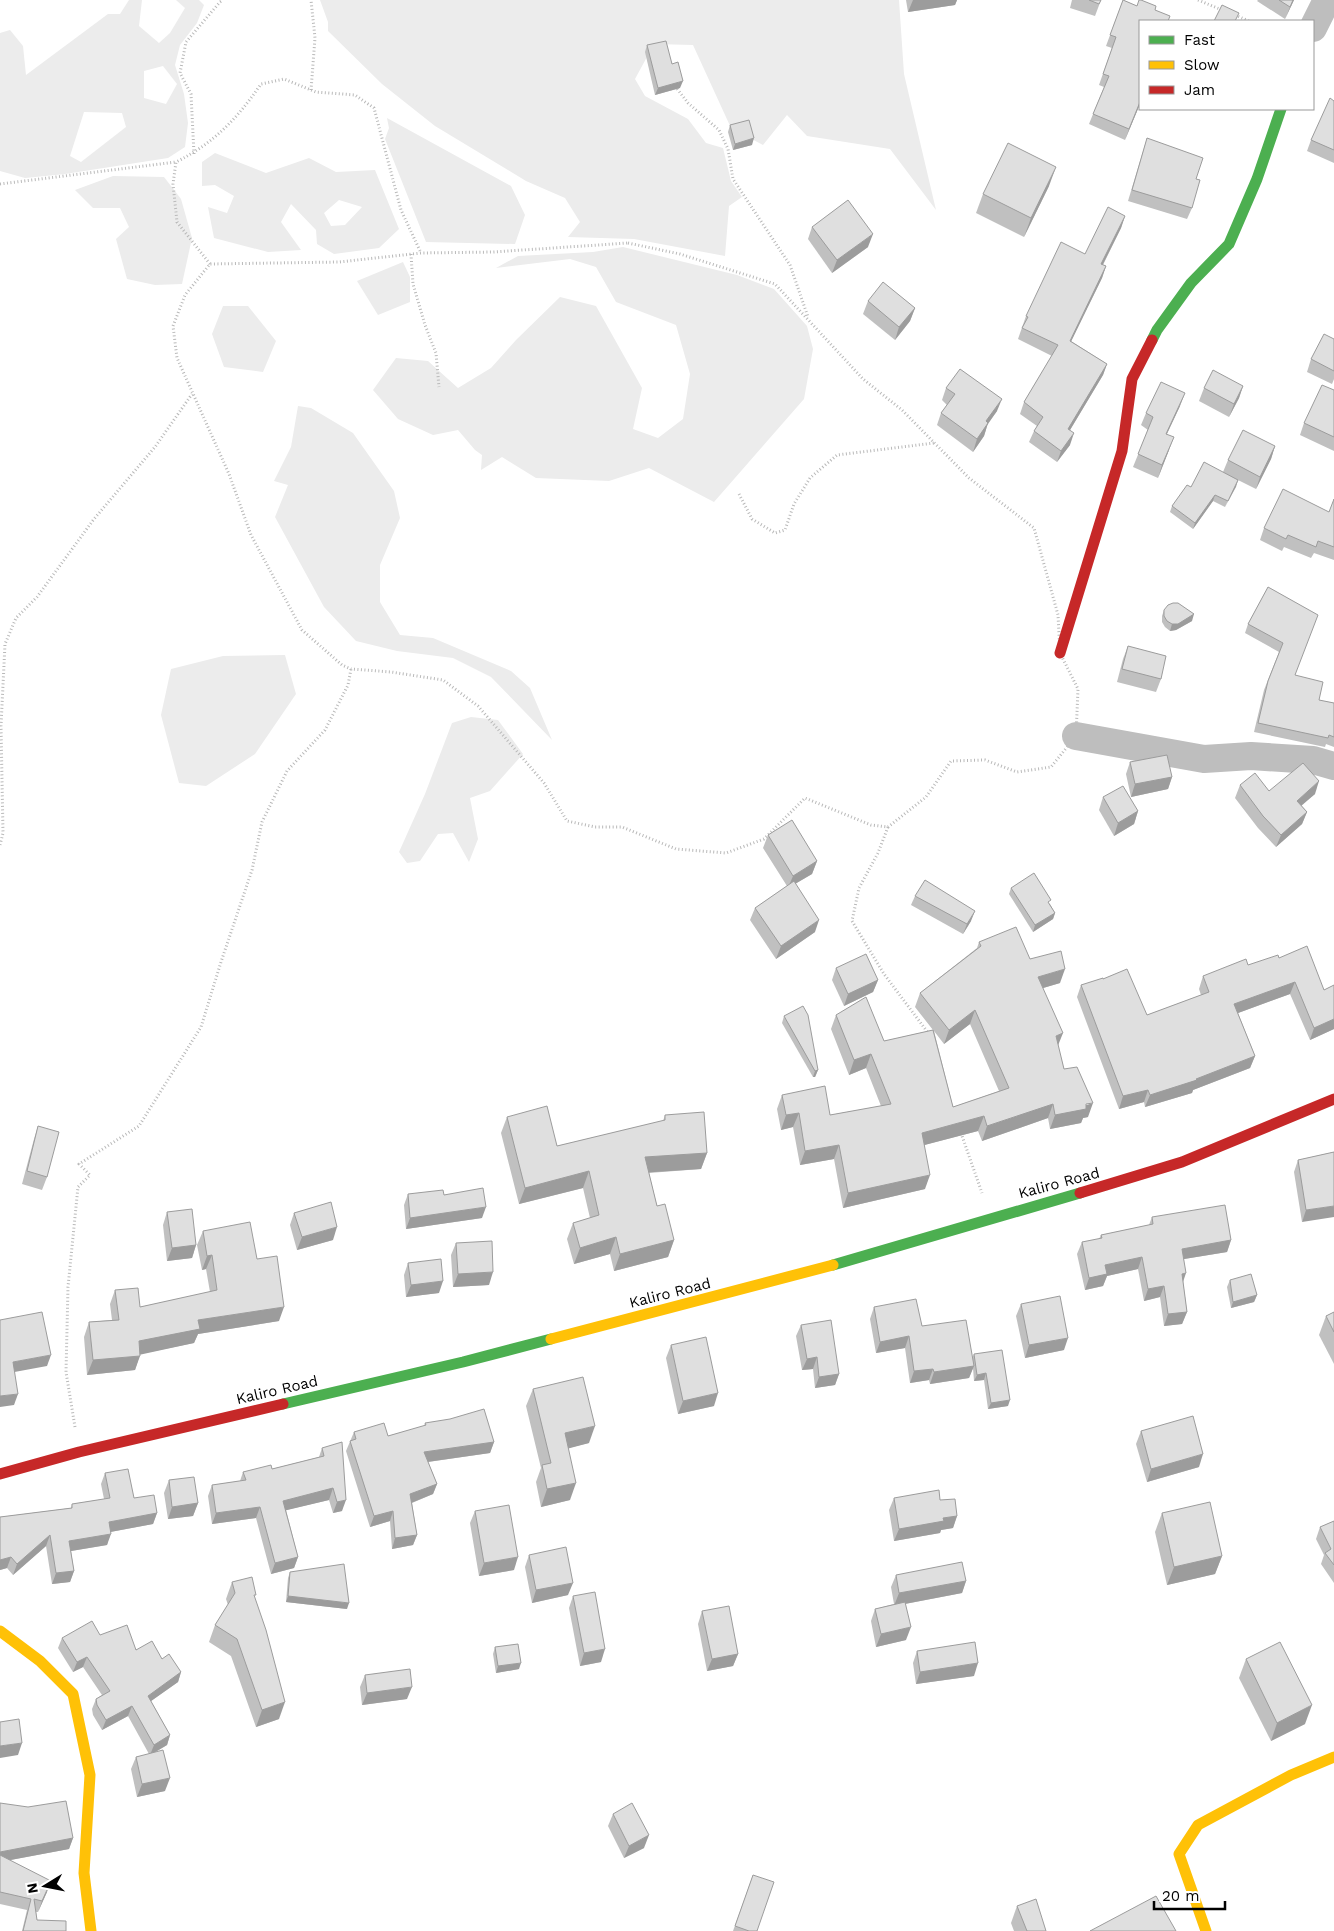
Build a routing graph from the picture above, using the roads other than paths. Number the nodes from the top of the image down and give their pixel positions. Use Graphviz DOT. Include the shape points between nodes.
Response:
graph roads {
  1 [pos="1327,0"];
  2 [pos="1314,26"];
  3 [pos="1281,110"];
  4 [pos="1060,653"];
  5 [pos="1076,736"];
  6 [pos="1334,766"];
  7 [pos="1334,1099"];
  8 [pos="0,1474"];
  9 [pos="0,1631"];
  10 [pos="1334,1757"];
  11 [pos="91,1931"];
  12 [pos="1206,1931"];
  1 -- 2 [label="street"];
  3 -- 4 [label="main road" via="1257,179 1229,244 1191,283 1156,330 1132,379 1122,451"];
  5 -- 6 [label="street" via="1204,759 1251,756 1313,760"];
  7 -- 8 [label="main road, Kaliro Road" via="1182,1162 824,1268 472,1359 79,1452"];
  9 -- 11 [label="main road" via="40,1661 73,1694 90,1775 84,1873"];
  10 -- 12 [label="main road" via="1292,1775 1198,1825 1179,1854"];
}
